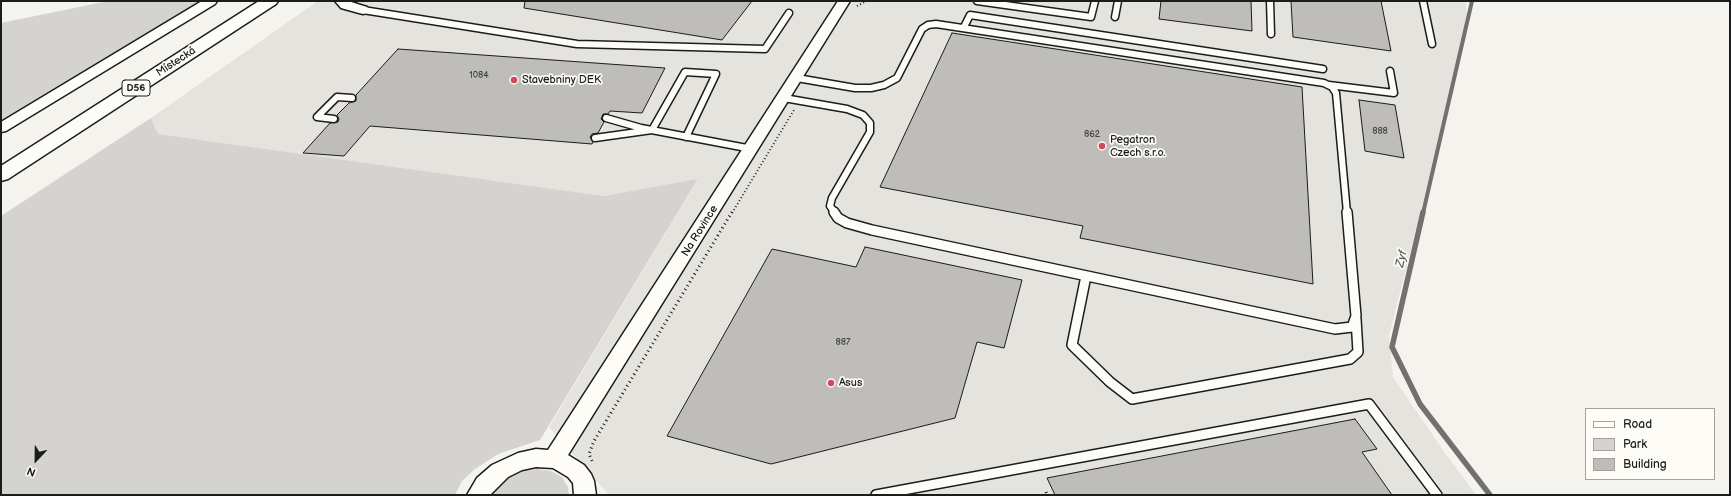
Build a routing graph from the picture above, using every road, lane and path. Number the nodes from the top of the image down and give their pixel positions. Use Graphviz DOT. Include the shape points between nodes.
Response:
graph roads {
  1 [pos="211,1"];
  2 [pos="248,1"];
  3 [pos="270,1"];
  4 [pos="341,1"];
  5 [pos="866,1"];
  6 [pos="977,1"];
  7 [pos="1095,1"];
  8 [pos="1118,1"];
  9 [pos="1270,1"];
  10 [pos="1423,1"];
  11 [pos="849,6"];
  12 [pos="363,10"];
  13 [pos="789,13"];
  14 [pos="1115,17"];
  15 [pos="964,27"];
  16 [pos="1271,34"];
  17 [pos="1432,44"];
  18 [pos="1323,69"];
  19 [pos="1390,71"];
  20 [pos="797,78"];
  21 [pos="1328,85"];
  22 [pos="352,98"];
  23 [pos="792,99"];
  24 [pos="606,118"];
  25 [pos="334,119"];
  26 [pos="1,128"];
  27 [pos="652,130"];
  28 [pos="686,136"];
  29 [pos="595,138"];
  30 [pos="752,149"];
  31 [pos="1,158"];
  32 [pos="1,175"];
  33 [pos="1086,276"];
  34 [pos="1356,316"];
  35 [pos="554,459"];
  36 [pos="595,468"];
  37 [pos="478,495"];
  38 [pos="585,495"];
  39 [pos="876,495"];
  40 [pos="1437,495"];
  1 -- 26 [label="street"];
  2 -- 31 [label="highway, Místecká / D56"];
  3 -- 32 [label="highway, Místecká / D56"];
  4 -- 12 [label="street" via="345,5"];
  5 -- 11 [label="path"];
  6 -- 7 [label="lane" via="1092,17"];
  8 -- 14 [label="lane"];
  9 -- 16 [label="lane"];
  10 -- 17 [label="lane"];
  11 -- 20 [label="street, Na Rovince"];
  12 -- 13 [label="lane" via="577,44 765,49"];
  15 -- 18 [label="lane" via="970,15"];
  15 -- 20 [label="lane" via="936,24 922,29 897,78 884,85 855,88"];
  15 -- 21 [label="lane" via="1304,79"];
  19 -- 21 [label="lane" via="1394,94"];
  20 -- 23 [label="street, Na Rovince"];
  21 -- 34 [label="lane" via="1336,93"];
  22 -- 25 [label="lane" via="337,97 317,117"];
  23 -- 30 [label="street, Na Rovince"];
  23 -- 33 [label="lane" via="847,109 863,115 870,123 870,132 832,198 830,206 838,218 872,230"];
  23 -- 36 [label="path" via="594,441 589,454"];
  24 -- 27 [label="lane"];
  27 -- 28 [label="lane"];
  27 -- 28 [label="lane" via="685,72 716,74"];
  27 -- 29 [label="lane"];
  28 -- 30 [label="lane"];
  30 -- 35 [label="street, Na Rovince"];
  33 -- 34 [label="lane" via="1335,329 1352,326"];
  33 -- 34 [label="lane" via="1072,345 1110,382 1132,399 1350,359 1358,352"];
  35 -- 37 [label="street" via="536,458 518,462 500,471 485,484"];
  35 -- 38 [label="street" via="576,471 582,481"];
  39 -- 40 [label="lane" via="1369,404"];
}
